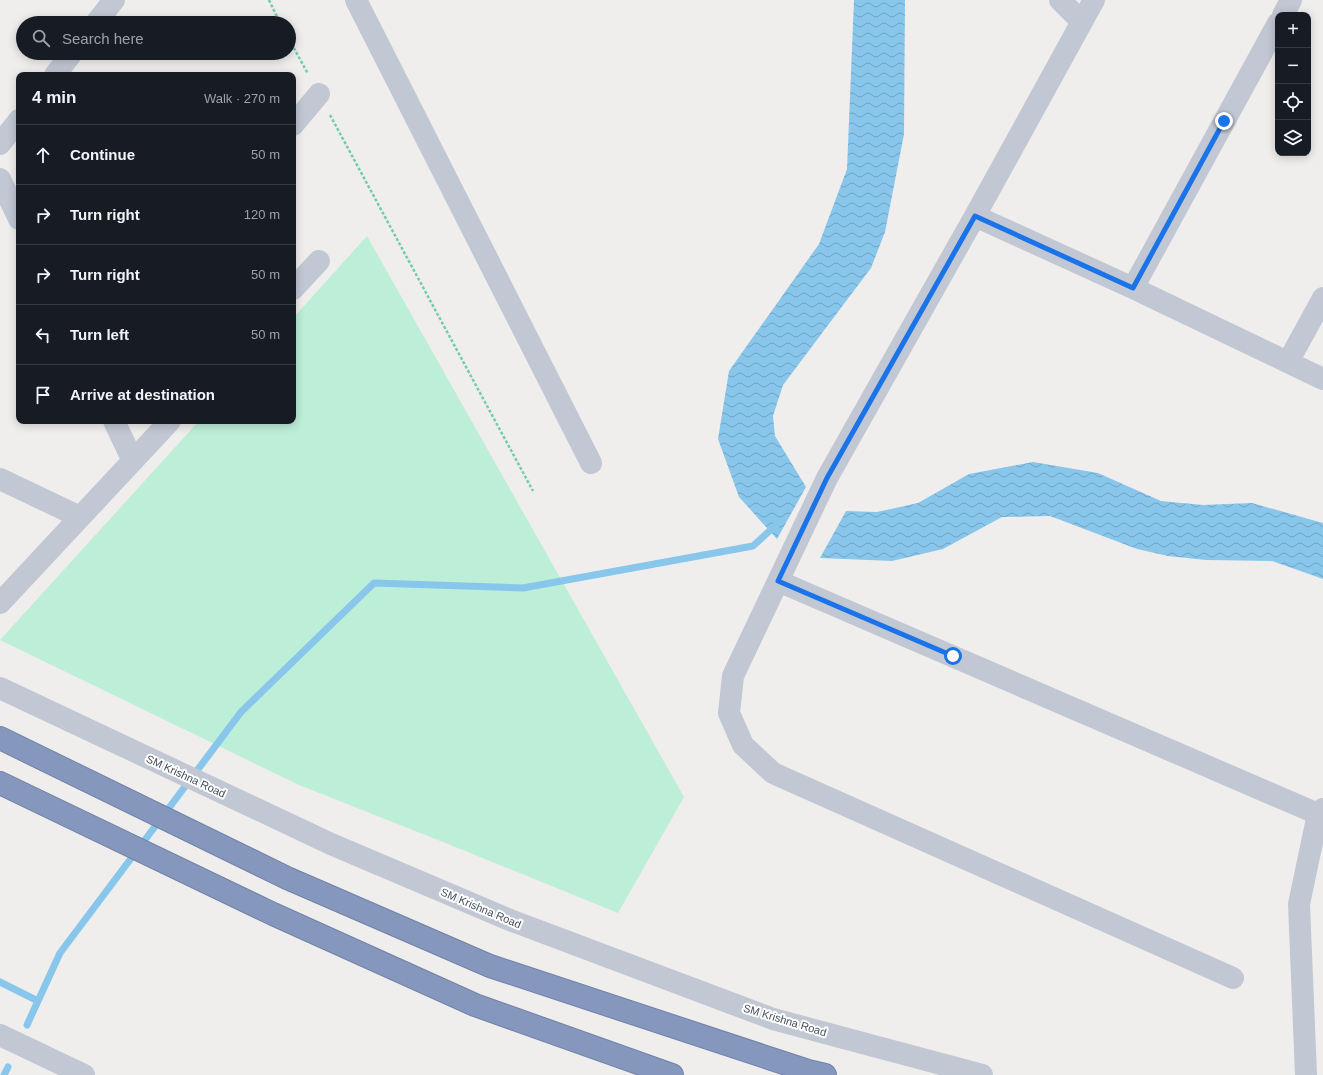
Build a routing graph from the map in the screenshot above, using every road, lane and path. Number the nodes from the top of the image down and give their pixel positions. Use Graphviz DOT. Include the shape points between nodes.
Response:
graph roads {
  1 [pos="114,0"];
  2 [pos="269,0"];
  3 [pos="356,0"];
  4 [pos="1060,0"];
  5 [pos="1094,0"];
  6 [pos="1291,0"];
  7 [pos="1285,12"];
  8 [pos="101,16"];
  9 [pos="277,16"];
  10 [pos="1082,22"];
  11 [pos="1275,28"];
  12 [pos="296,52"];
  13 [pos="67,60"];
  14 [pos="57,72"];
  15 [pos="319,94"];
  16 [pos="296,121"];
  17 [pos="16,124"];
  18 [pos="0,144"];
  19 [pos="0,179"];
  20 [pos="16,213"];
  21 [pos="975,216"];
  22 [pos="319,260"];
  23 [pos="296,286"];
  24 [pos="1133,288"];
  25 [pos="1323,298"];
  26 [pos="1288,362"];
  27 [pos="1323,379"];
  28 [pos="115,424"];
  29 [pos="167,424"];
  30 [pos="133,461"];
  31 [pos="591,463"];
  32 [pos="0,478"];
  33 [pos="533,491"];
  34 [pos="80,517"];
  35 [pos="778,581"];
  36 [pos="0,603"];
  37 [pos="1,689"];
  38 [pos="0,738"];
  39 [pos="0,783"];
  40 [pos="1321,812"];
  41 [pos="1233,978"];
  42 [pos="0,1034"];
  43 [pos="84,1075"];
  44 [pos="672,1075"];
  45 [pos="825,1075"];
  46 [pos="982,1075"];
  47 [pos="1306,1075"];
  1 -- 8 [label="street"];
  2 -- 9 [label="path"];
  3 -- 31 [label="street"];
  4 -- 10 [label="street"];
  5 -- 10 [label="street"];
  6 -- 7 [label="street"];
  10 -- 21 [label="street"];
  11 -- 24 [label="street"];
  12 -- 15 [label="path"];
  13 -- 14 [label="street"];
  15 -- 16 [label="street"];
  15 -- 33 [label="path"];
  17 -- 18 [label="street"];
  19 -- 20 [label="street"];
  21 -- 24 [label="street"];
  21 -- 35 [label="street" via="827,478"];
  22 -- 23 [label="street"];
  24 -- 26 [label="street"];
  25 -- 26 [label="street"];
  26 -- 27 [label="street"];
  28 -- 30 [label="street"];
  29 -- 30 [label="street"];
  30 -- 34 [label="street"];
  32 -- 34 [label="street"];
  34 -- 36 [label="street"];
  35 -- 40 [label="street"];
  35 -- 41 [label="street" via="733,676 729,713 743,745 773,773"];
  37 -- 46 [label="street, SM Krishna Road" via="331,844 510,920 773,1019"];
  38 -- 45 [label="highway" via="287,878 490,966"];
  39 -- 44 [label="highway" via="273,914 475,1005"];
  40 -- 47 [label="street" via="1299,904"];
  42 -- 43 [label="street"];
}
